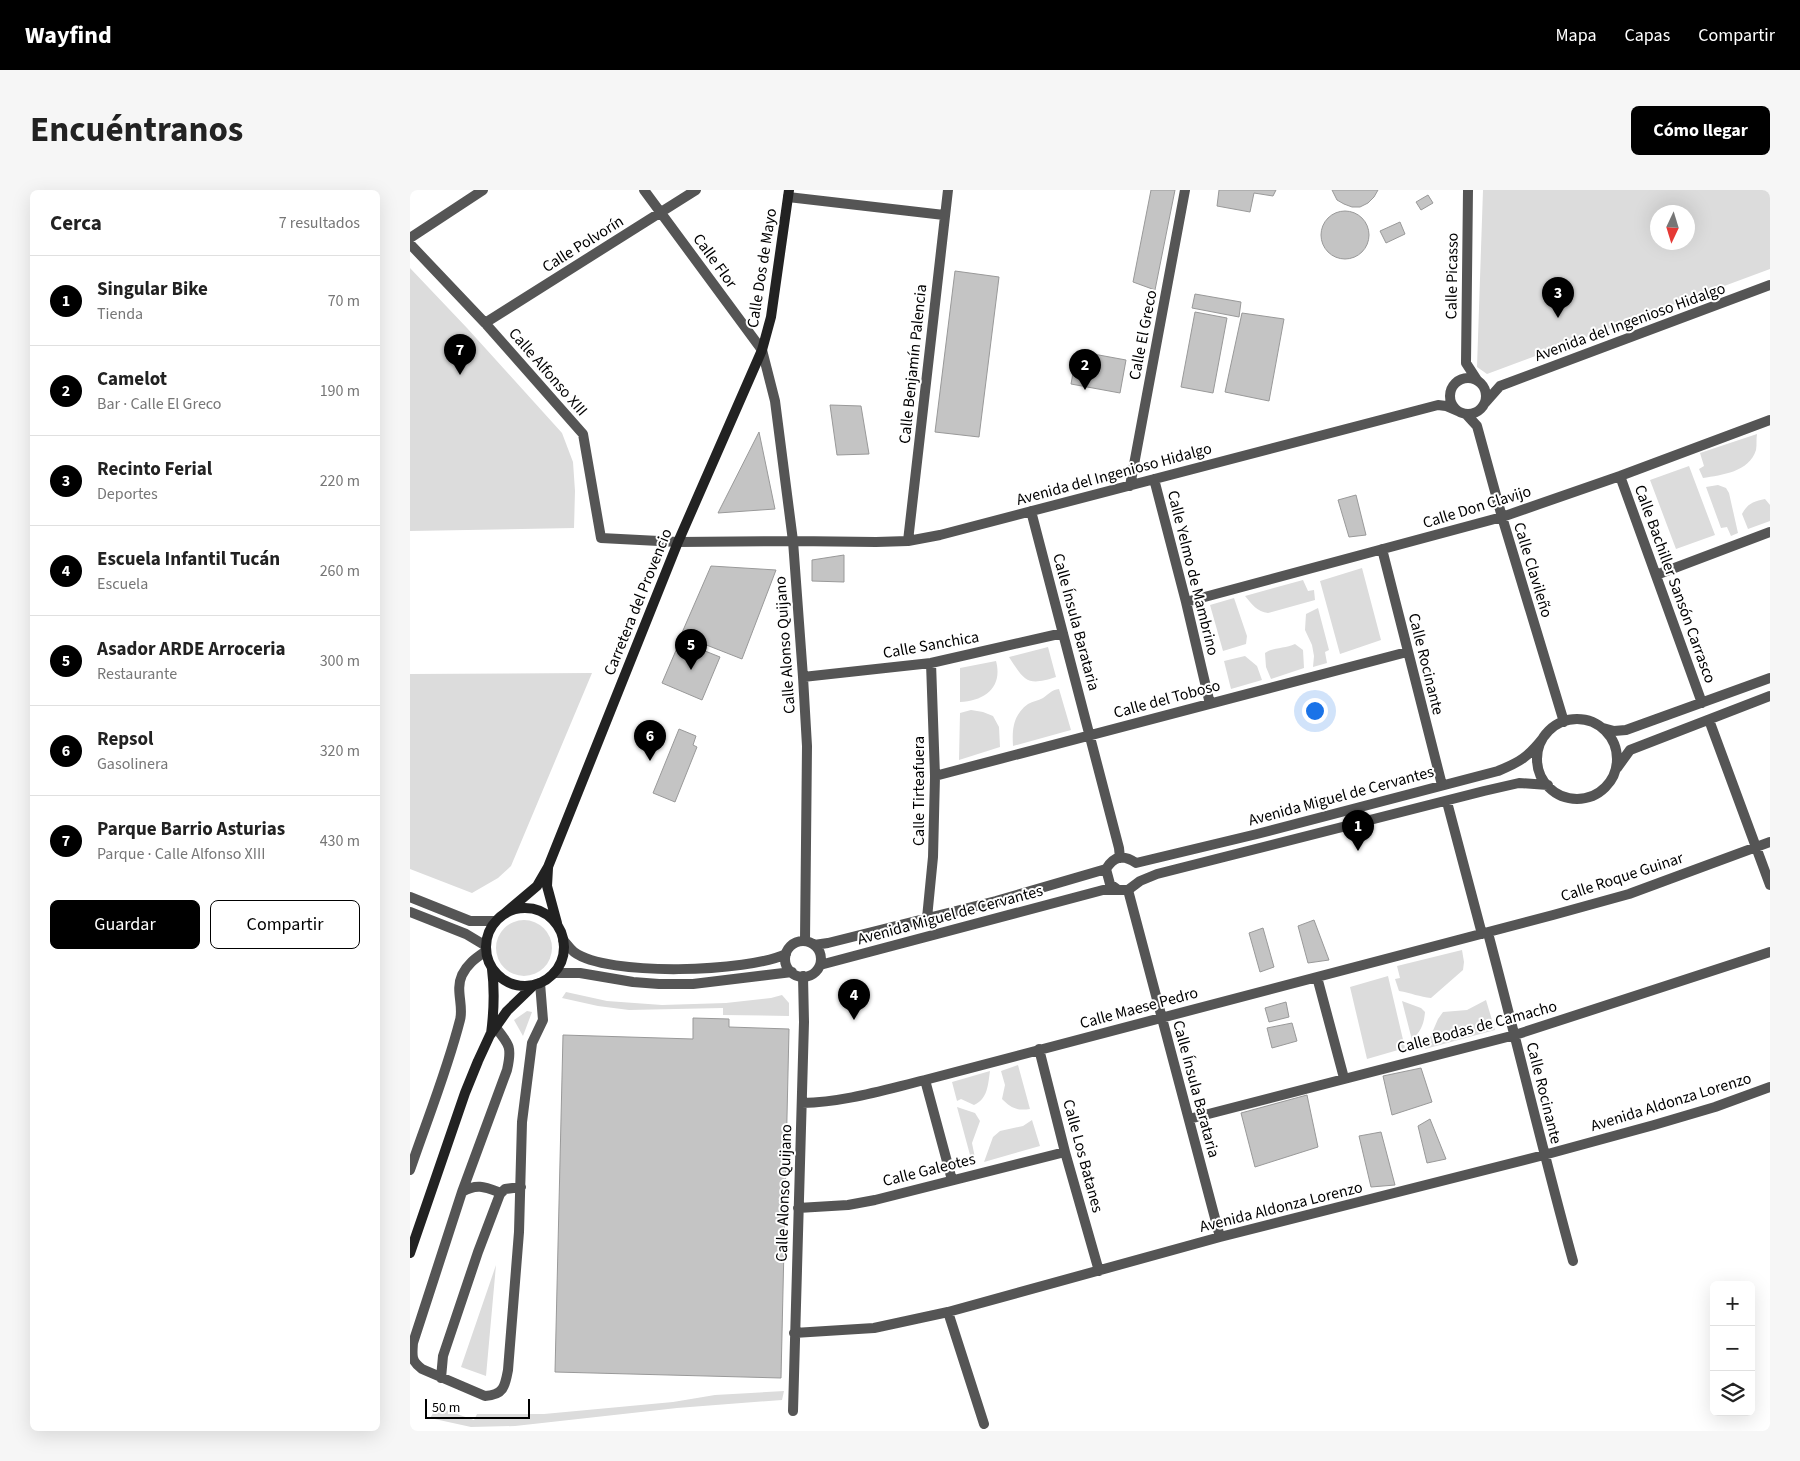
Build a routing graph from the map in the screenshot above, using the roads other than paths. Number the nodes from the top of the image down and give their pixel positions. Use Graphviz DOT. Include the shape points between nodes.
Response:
graph roads {
  1 [pos="483,190"];
  2 [pos="644,190"];
  3 [pos="696,190"];
  4 [pos="948,190"];
  5 [pos="1185,190"];
  6 [pos="1468,190"];
  7 [pos="789,194"];
  8 [pos="661,213"];
  9 [pos="944,215"];
  10 [pos="410,238"];
  11 [pos="410,244"];
  12 [pos="1770,285"];
  13 [pos="485,323"];
  14 [pos="762,350"];
  15 [pos="1466,363"];
  16 [pos="1479,381"];
  17 [pos="1456,382"];
  18 [pos="1500,386"];
  19 [pos="1451,392"];
  20 [pos="1483,405"];
  21 [pos="1438,406"];
  22 [pos="1463,413"];
  23 [pos="1770,420"];
  24 [pos="1476,426"];
  25 [pos="1620,476"];
  26 [pos="1154,479"];
  27 [pos="1130,486"];
  28 [pos="1031,511"];
  29 [pos="1502,517"];
  30 [pos="1770,532"];
  31 [pos="793,541"];
  32 [pos="908,541"];
  33 [pos="678,542"];
  34 [pos="1382,549"];
  35 [pos="1656,575"];
  36 [pos="1186,602"];
  37 [pos="1063,633"];
  38 [pos="1407,652"];
  39 [pos="932,663"];
  40 [pos="803,677"];
  41 [pos="1770,678"];
  42 [pos="1770,696"];
  43 [pos="1702,703"];
  44 [pos="1210,704"];
  45 [pos="1708,720"];
  46 [pos="1564,722"];
  47 [pos="1601,727"];
  48 [pos="1091,735"];
  49 [pos="1543,738"];
  50 [pos="1616,768"];
  51 [pos="935,776"];
  52 [pos="1442,785"];
  53 [pos="1548,785"];
  54 [pos="1447,802"];
  55 [pos="1770,842"];
  56 [pos="1756,848"];
  57 [pos="1120,858"];
  58 [pos="1136,863"];
  59 [pos="548,867"];
  60 [pos="1106,869"];
  61 [pos="1140,882"];
  62 [pos="1770,886"];
  63 [pos="1116,889"];
  64 [pos="1128,890"];
  65 [pos="410,897"];
  66 [pos="410,912"];
  67 [pos="504,914"];
  68 [pos="927,918"];
  69 [pos="496,921"];
  70 [pos="557,924"];
  71 [pos="1485,934"];
  72 [pos="564,940"];
  73 [pos="810,943"];
  74 [pos="486,949"];
  75 [pos="1770,952"];
  76 [pos="786,954"];
  77 [pos="820,965"];
  78 [pos="491,967"];
  79 [pos="792,972"];
  80 [pos="554,973"];
  81 [pos="803,976"];
  82 [pos="1317,977"];
  83 [pos="537,984"];
  84 [pos="1162,1017"];
  85 [pos="493,1031"];
  86 [pos="1515,1035"];
  87 [pos="1039,1049"];
  88 [pos="1344,1078"];
  89 [pos="925,1080"];
  90 [pos="1770,1087"];
  91 [pos="802,1103"];
  92 [pos="1189,1119"];
  93 [pos="1065,1152"];
  94 [pos="1544,1155"];
  95 [pos="410,1170"];
  96 [pos="952,1180"];
  97 [pos="521,1187"];
  98 [pos="462,1192"];
  99 [pos="501,1193"];
  100 [pos="798,1208"];
  101 [pos="1220,1237"];
  102 [pos="410,1254"];
  103 [pos="1573,1261"];
  104 [pos="1099,1271"];
  105 [pos="948,1312"];
  106 [pos="794,1332"];
  107 [pos="416,1335"];
  108 [pos="410,1350"];
  109 [pos="440,1378"];
  110 [pos="793,1411"];
  111 [pos="984,1424"];
  1 -- 10 [label="street"];
  2 -- 8 [label="street, Calle Flor"];
  3 -- 8 [label="street, Calle Polvorín"];
  4 -- 9 [label="street, Calle Benjamín Palencia"];
  5 -- 27 [label="street, Calle El Greco"];
  6 -- 15 [label="street, Calle Picasso"];
  7 -- 9 [label="street"];
  7 -- 14 [label="street, Calle Dos de Mayo" via="771,317"];
  8 -- 13 [label="street, Calle Polvorín"];
  8 -- 14 [label="street, Calle Flor"];
  9 -- 32 [label="street, Calle Benjamín Palencia"];
  11 -- 13 [label="street, Calle Alfonso XIII"];
  12 -- 18 [label="street, Avenida del Ingenioso Hidalgo"];
  13 -- 33 [label="street, Calle Alfonso XIII" via="583,434 601,538"];
  14 -- 31 [label="street, Calle Alonso Quijano" via="775,401"];
  14 -- 33 [label="street, Carretera del Provencio"];
  15 -- 16 [label="street"];
  15 -- 17 [label="street, Calle Picasso"];
  16 -- 17 [label="street" via="1466,378"];
  16 -- 18 [label="street, Avenida del Ingenioso Hidalgo"];
  16 -- 20 [label="street" via="1486,392"];
  17 -- 19 [label="street"];
  18 -- 20 [label="street, Avenida del Ingenioso Hidalgo"];
  19 -- 21 [label="street"];
  19 -- 22 [label="street" via="1452,403"];
  20 -- 22 [label="street" via="1477,412"];
  20 -- 24 [label="street"];
  21 -- 22 [label="street, Avenida del Ingenioso Hidalgo"];
  21 -- 26 [label="street, Avenida del Ingenioso Hidalgo"];
  22 -- 24 [label="street, Calle Clavileño"];
  23 -- 25 [label="street, Calle Don Clavijo"];
  24 -- 29 [label="street, Calle Clavileño"];
  25 -- 29 [label="street, Calle Don Clavijo"];
  25 -- 35 [label="street, Calle Bachiller Sansón Carrasco"];
  26 -- 27 [label="street, Avenida del Ingenioso Hidalgo"];
  26 -- 36 [label="street, Calle Yelmo de Mambrino"];
  27 -- 28 [label="street, Avenida del Ingenioso Hidalgo"];
  28 -- 32 [label="street, Avenida del Ingenioso Hidalgo"];
  28 -- 37 [label="street, Calle Ínsula Barataria"];
  29 -- 34 [label="street, Calle Don Clavijo"];
  29 -- 46 [label="street, Calle Clavileño"];
  30 -- 35 [label="street"];
  31 -- 32 [label="street, Avenida del Ingenioso Hidalgo"];
  31 -- 33 [label="street, Calle Alfonso XIII"];
  31 -- 40 [label="street, Calle Alonso Quijano"];
  33 -- 59 [label="street, Carretera del Provencio"];
  34 -- 36 [label="street, Calle Don Clavijo"];
  34 -- 38 [label="street, Calle Rocinante"];
  35 -- 43 [label="street, Calle Bachiller Sansón Carrasco"];
  36 -- 44 [label="street, Calle Yelmo de Mambrino"];
  37 -- 39 [label="street, Calle Sanchica"];
  37 -- 48 [label="street, Calle Ínsula Barataria"];
  38 -- 44 [label="street, Calle del Toboso"];
  38 -- 52 [label="street, Calle Rocinante"];
  39 -- 40 [label="street, Calle Sanchica"];
  39 -- 51 [label="street, Calle Tirteafuera"];
  40 -- 73 [label="street, Calle Alonso Quijano"];
  41 -- 43 [label="street"];
  42 -- 45 [label="street"];
  43 -- 47 [label="street" via="1626,730"];
  44 -- 48 [label="street, Calle del Toboso"];
  45 -- 50 [label="street" via="1630,750"];
  45 -- 56 [label="street"];
  46 -- 47 [label="street" via="1579,719"];
  46 -- 49 [label="street"];
  47 -- 50 [label="street" via="1614,743"];
  48 -- 51 [label="street, Calle del Toboso"];
  48 -- 57 [label="street, Calle Ínsula Barataria"];
  49 -- 52 [label="street, Avenida Miguel de Cervantes" via="1530,754 1516,763 1498,771"];
  49 -- 53 [label="street" via="1538,762 1542,778"];
  50 -- 53 [label="street" via="1601,791 1583,798 1558,794"];
  51 -- 68 [label="street, Calle Tirteafuera" via="933,857"];
  52 -- 58 [label="street, Avenida Miguel de Cervantes"];
  53 -- 54 [label="street, Avenida Miguel de Cervantes" via="1519,783"];
  54 -- 61 [label="street, Avenida Miguel de Cervantes" via="1157,874"];
  54 -- 71 [label="street, Calle Rocinante"];
  55 -- 56 [label="street, Calle Roque Guinar"];
  56 -- 62 [label="street"];
  56 -- 71 [label="street, Calle Roque Guinar" via="1629,894"];
  57 -- 58 [label="street"];
  57 -- 60 [label="street, Avenida Miguel de Cervantes"];
  58 -- 61 [label="street"];
  59 -- 67 [label="street, Carretera del Provencio" via="537,886"];
  59 -- 70 [label="street, Carretera del Provencio" via="547,886"];
  60 -- 63 [label="street" via="1110,884"];
  60 -- 68 [label="street, Avenida Miguel de Cervantes"];
  61 -- 64 [label="street, Avenida Miguel de Cervantes"];
  63 -- 64 [label="street, Avenida Miguel de Cervantes"];
  63 -- 77 [label="street, Avenida Miguel de Cervantes"];
  64 -- 84 [label="street, Calle Ínsula Barataria"];
  65 -- 69 [label="street" via="470,921"];
  66 -- 74 [label="street" via="466,934"];
  67 -- 69 [label="street"];
  67 -- 70 [label="street" via="518,908 530,908 542,911"];
  68 -- 73 [label="street, Avenida Miguel de Cervantes" via="828,943"];
  69 -- 74 [label="street" via="487,937"];
  70 -- 72 [label="street"];
  71 -- 82 [label="street, Calle Maese Pedro"];
  71 -- 86 [label="street, Calle Rocinante"];
  72 -- 76 [label="street" via="574,952 606,964 664,969 737,966 774,960"];
  72 -- 80 [label="street" via="563,956"];
  73 -- 76 [label="street" via="793,944"];
  73 -- 77 [label="street" via="820,954"];
  74 -- 78 [label="street"];
  74 -- 95 [label="street" via="470,962 461,977 461,1016 454,1046"];
  75 -- 86 [label="street, Calle Bodas de Camacho"];
  76 -- 79 [label="street" via="786,964"];
  77 -- 81 [label="street" via="813,973"];
  78 -- 83 [label="street" via="507,982 521,986"];
  78 -- 85 [label="street" via="495,989"];
  79 -- 80 [label="street" via="693,984 633,982 580,973"];
  79 -- 81 [label="street"];
  80 -- 83 [label="street"];
  81 -- 91 [label="street, Calle Alonso Quijano"];
  82 -- 84 [label="street, Calle Maese Pedro"];
  82 -- 88 [label="street"];
  83 -- 85 [label="street" via="507,1011"];
  83 -- 97 [label="street" via="543,1020 532,1043 525,1093"];
  84 -- 87 [label="street, Calle Maese Pedro"];
  84 -- 92 [label="street, Calle Ínsula Barataria"];
  85 -- 98 [label="street" via="506,1040 511,1054"];
  85 -- 102 [label="street" via="465,1093"];
  86 -- 88 [label="street, Calle Bodas de Camacho"];
  86 -- 94 [label="street, Calle Rocinante"];
  87 -- 89 [label="street, Calle Maese Pedro"];
  87 -- 93 [label="street, Calle Los Batanes"];
  88 -- 92 [label="street, Calle Bodas de Camacho"];
  89 -- 91 [label="street, Calle Maese Pedro" via="850,1099"];
  89 -- 96 [label="street"];
  90 -- 94 [label="street, Avenida Aldonza Lorenzo" via="1692,1114"];
  91 -- 100 [label="street, Calle Alonso Quijano"];
  92 -- 101 [label="street, Calle Ínsula Barataria"];
  93 -- 96 [label="street, Calle Galeotes"];
  93 -- 104 [label="street, Calle Los Batanes"];
  94 -- 101 [label="street, Avenida Aldonza Lorenzo"];
  94 -- 103 [label="street, Calle Rocinante"];
  96 -- 100 [label="street, Calle Galeotes" via="848,1205"];
  97 -- 99 [label="street" via="505,1188"];
  97 -- 109 [label="street" via="506,1383 495,1396 485,1396"];
  98 -- 99 [label="street" via="472,1186"];
  98 -- 107 [label="street"];
  99 -- 109 [label="street" via="443,1356"];
  100 -- 106 [label="street, Calle Alonso Quijano"];
  101 -- 104 [label="street, Avenida Aldonza Lorenzo"];
  104 -- 105 [label="street, Avenida Aldonza Lorenzo"];
  105 -- 106 [label="street, Avenida Aldonza Lorenzo" via="874,1328"];
  105 -- 111 [label="street"];
  106 -- 110 [label="street, Calle Alonso Quijano"];
  107 -- 108 [label="street"];
  107 -- 109 [label="street" via="412,1355 415,1364"];
}
